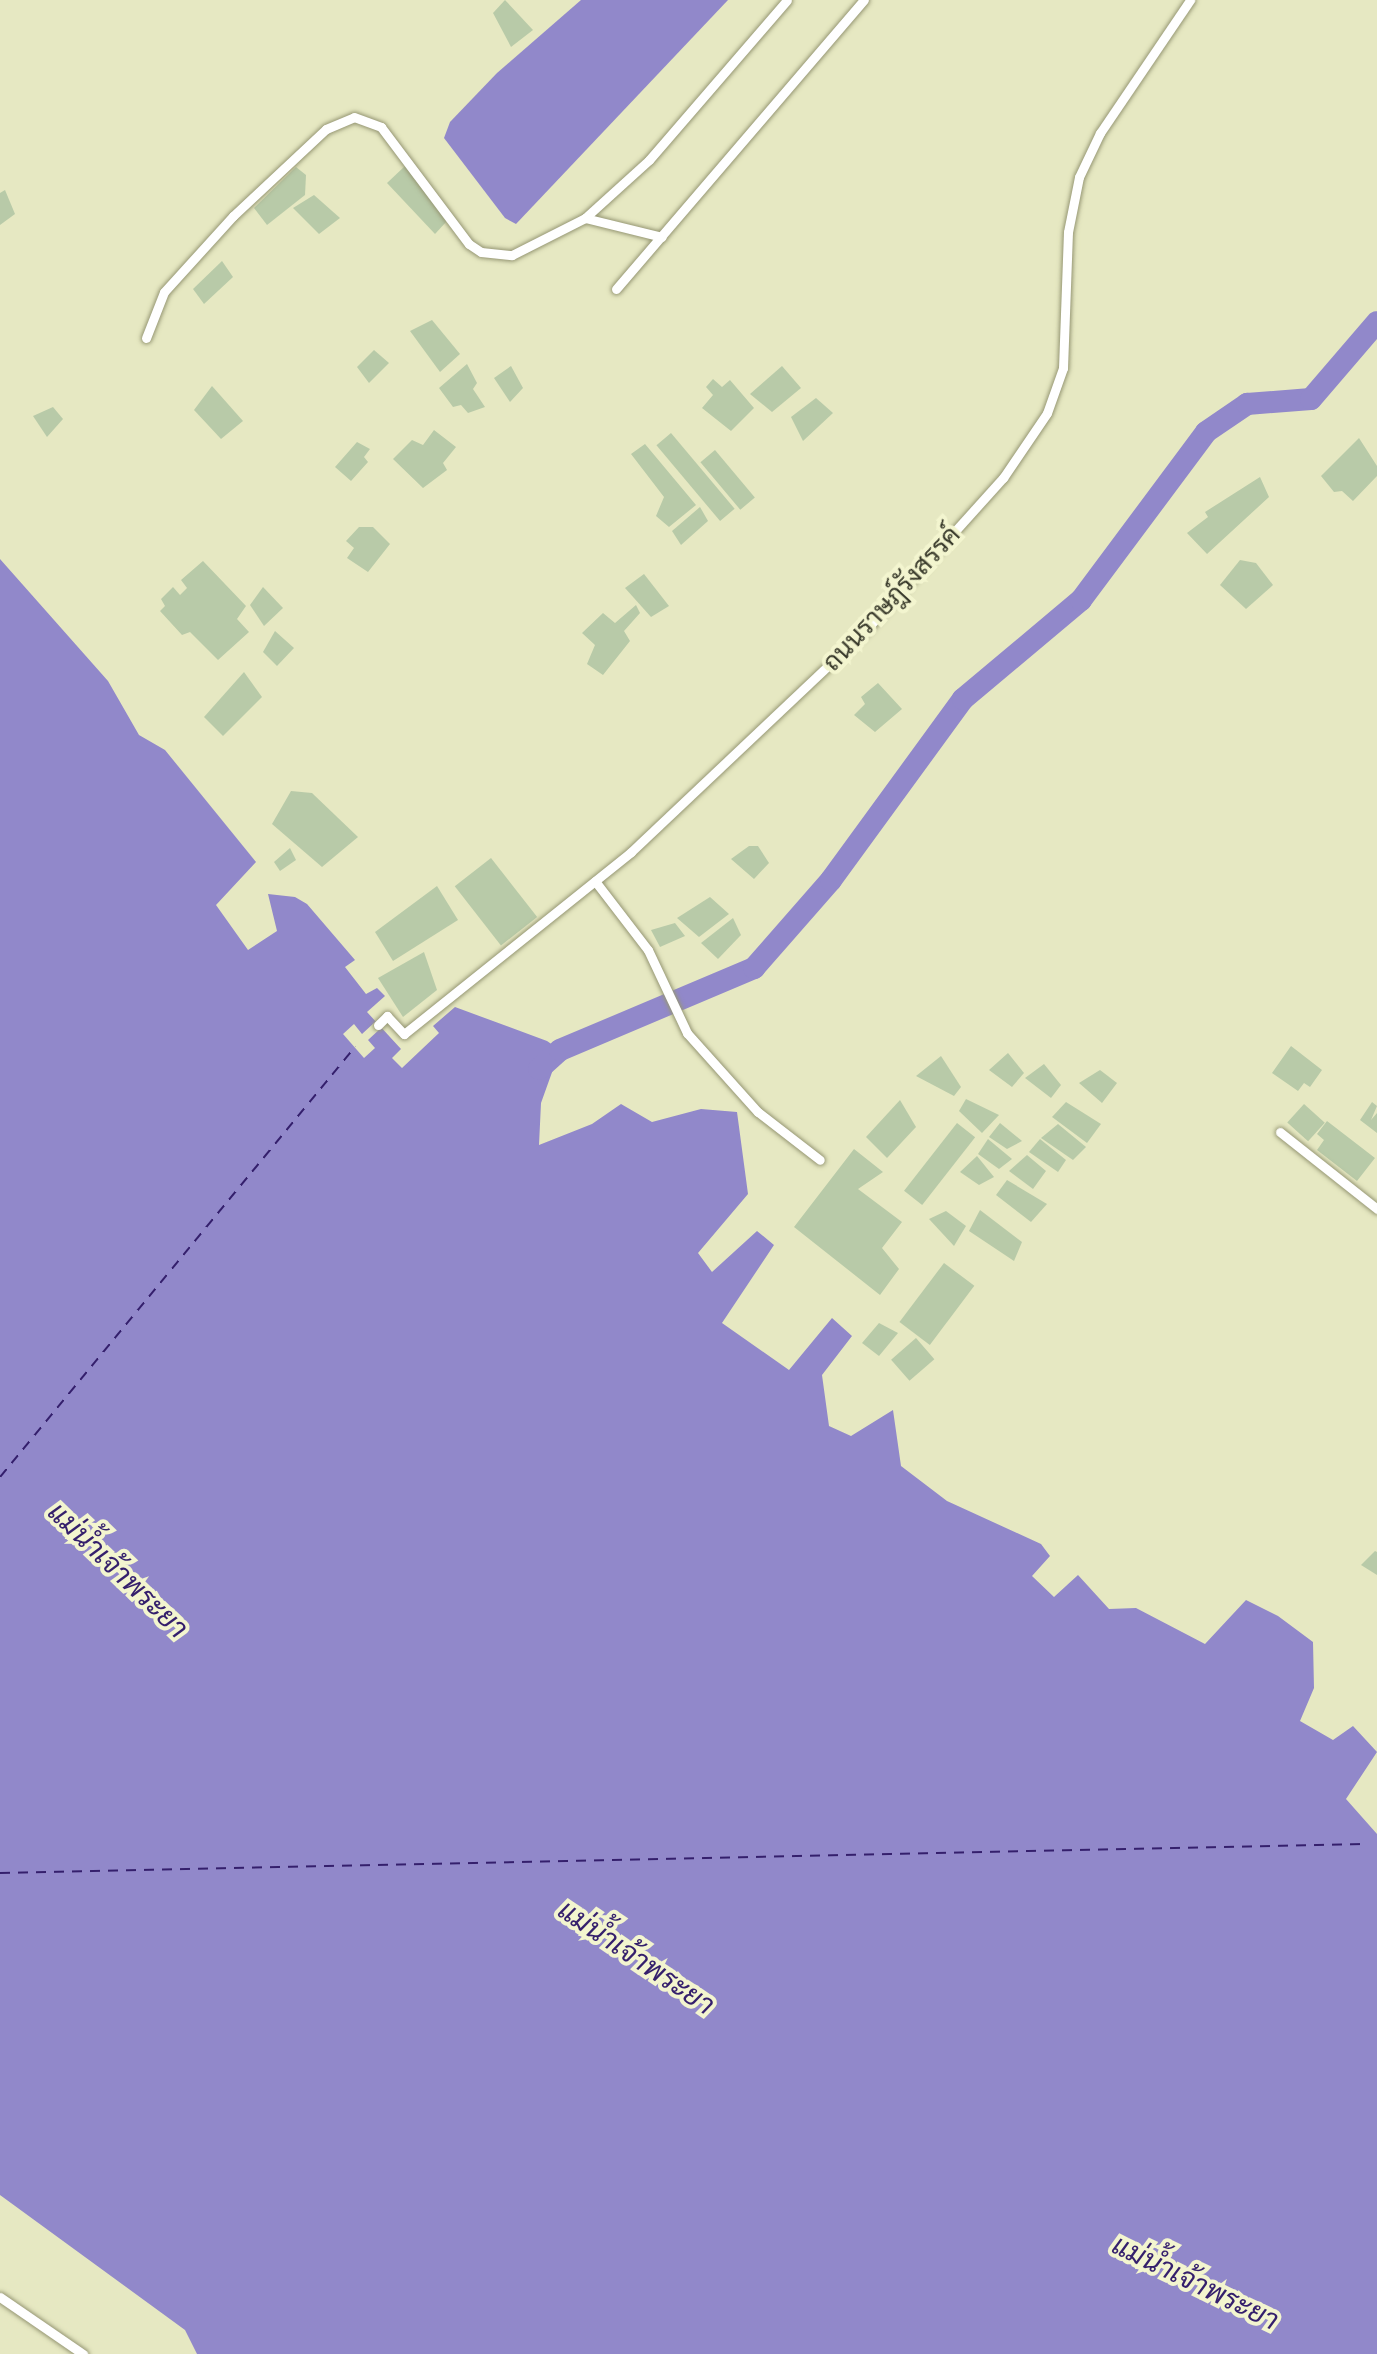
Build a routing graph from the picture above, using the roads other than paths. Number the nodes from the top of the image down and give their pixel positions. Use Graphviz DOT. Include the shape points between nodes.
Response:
graph roads {
  1 [pos="787,0"];
  2 [pos="864,0"];
  3 [pos="1190,0"];
  4 [pos="585,218"];
  5 [pos="662,237"];
  6 [pos="616,289"];
  7 [pos="146,338"];
  8 [pos="595,881"];
  9 [pos="378,1025"];
  10 [pos="1280,1132"];
  11 [pos="820,1160"];
  12 [pos="1377,1209"];
  13 [pos="0,2297"];
  14 [pos="83,2354"];
  1 -- 4 [label="lane" via="649,160"];
  2 -- 5 [label="lane"];
  3 -- 8 [label="lane, ถนนราษฎ์รังสรรค์" via="1100,133 1079,177 1068,232 1063,368 1047,413 1003,478 866,630"];
  4 -- 5 [label="lane"];
  4 -- 7 [label="lane" via="512,255 481,252 469,244 381,127 354,117 326,129 233,216 164,292"];
  5 -- 6 [label="lane"];
  8 -- 9 [label="lane, ถนนราษฎ์รังสรรค์" via="404,1034 387,1016"];
  8 -- 11 [label="lane" via="648,950 678,1017 758,1112"];
  10 -- 12 [label="lane"];
  13 -- 14 [label="lane"];
}
